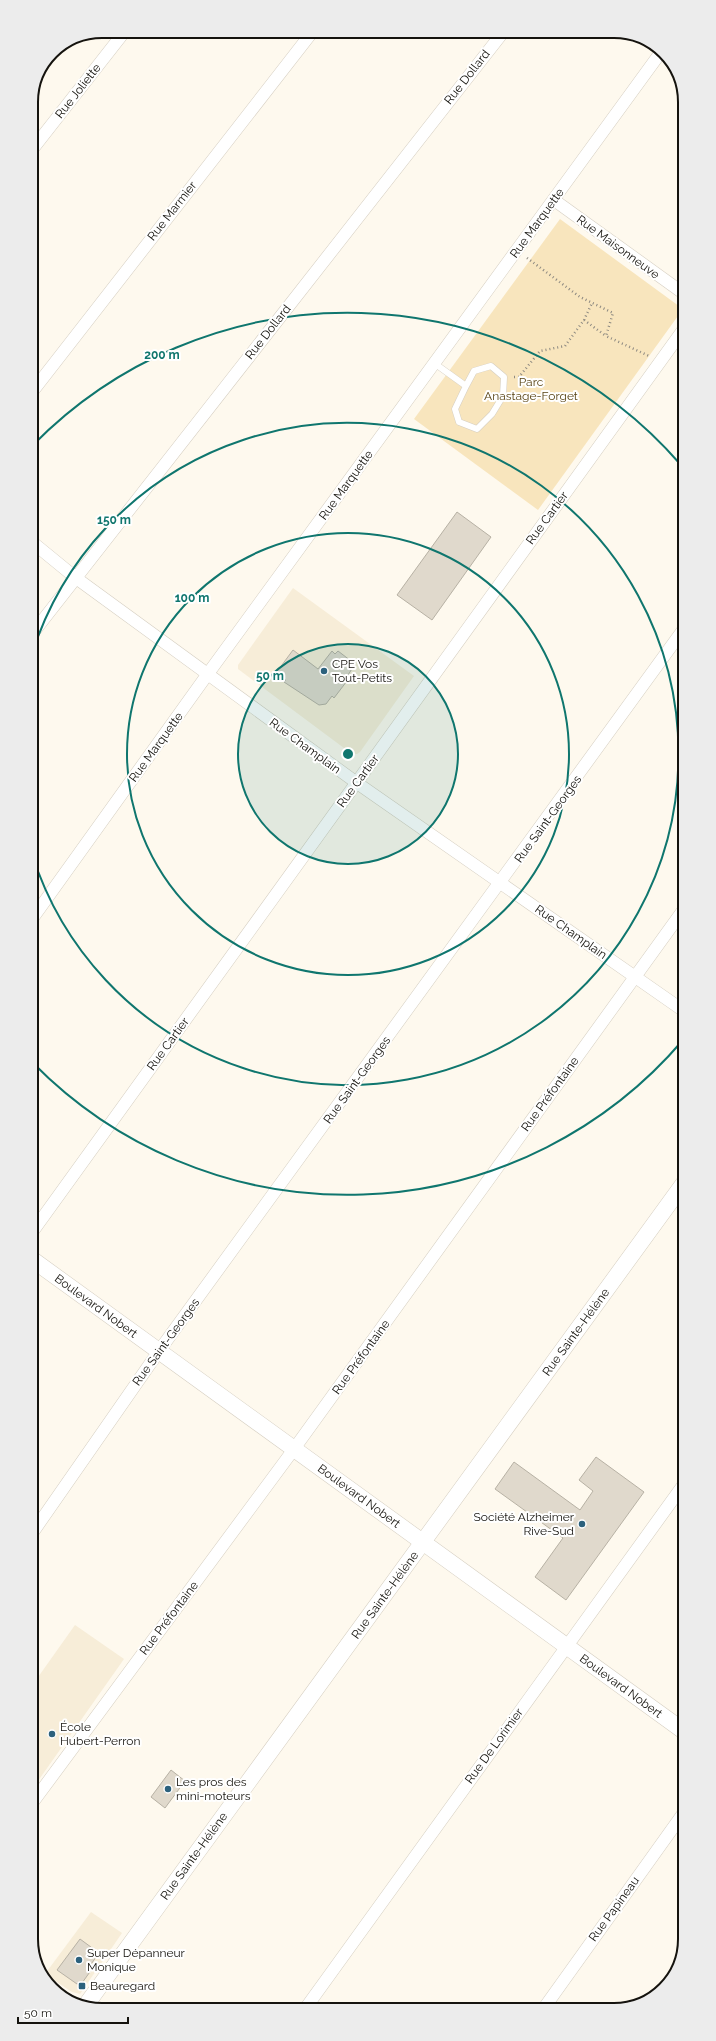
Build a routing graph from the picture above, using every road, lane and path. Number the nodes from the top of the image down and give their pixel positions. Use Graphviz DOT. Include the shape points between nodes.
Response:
graph roads {
  1 [pos="120,38"];
  2 [pos="308,38"];
  3 [pos="499,38"];
  4 [pos="658,56"];
  5 [pos="38,142"];
  6 [pos="554,200"];
  7 [pos="517,251"];
  8 [pos="678,289"];
  9 [pos="592,303"];
  10 [pos="584,320"];
  11 [pos="606,336"];
  12 [pos="678,337"];
  13 [pos="660,361"];
  14 [pos="434,363"];
  15 [pos="504,376"];
  16 [pos="38,384"];
  17 [pos="466,386"];
  18 [pos="38,547"];
  19 [pos="76,578"];
  20 [pos="38,626"];
  21 [pos="678,637"];
  22 [pos="207,675"];
  23 [pos="356,783"];
  24 [pos="501,883"];
  25 [pos="38,911"];
  26 [pos="678,917"];
  27 [pos="636,976"];
  28 [pos="678,1007"];
  29 [pos="678,1191"];
  30 [pos="38,1224"];
  31 [pos="38,1264"];
  32 [pos="159,1351"];
  33 [pos="294,1449"];
  34 [pos="678,1492"];
  35 [pos="38,1525"];
  36 [pos="423,1543"];
  37 [pos="566,1646"];
  38 [pos="678,1727"];
  39 [pos="38,1795"];
  40 [pos="678,1821"];
  41 [pos="89,2002"];
  42 [pos="309,2003"];
  43 [pos="548,2003"];
  1 -- 5 [label="street, Rue Joliette"];
  2 -- 16 [label="street, Rue Marmier"];
  3 -- 19 [label="street, Rue Dollard"];
  4 -- 6 [label="street, Rue Marquette"];
  6 -- 7 [label="street, Rue Marquette"];
  6 -- 8 [label="street, Rue Maisonneuve"];
  7 -- 9 [label="path"];
  7 -- 14 [label="street, Rue Marquette"];
  9 -- 10 [label="path"];
  9 -- 11 [label="path" via="613,314"];
  10 -- 11 [label="path"];
  10 -- 15 [label="path" via="565,346 540,351 519,377"];
  11 -- 13 [label="path"];
  12 -- 13 [label="street, Rue Cartier"];
  13 -- 23 [label="street, Rue Cartier"];
  14 -- 17 [label="lane"];
  14 -- 22 [label="street, Rue Marquette"];
  15 -- 17 [label="lane" via="491,366 474,371"];
  15 -- 17 [label="lane" via="503,396 492,414 477,429 459,422 455,409"];
  18 -- 19 [label="street, Rue Champlain"];
  19 -- 20 [label="street, Rue Dollard"];
  19 -- 22 [label="street, Rue Champlain"];
  21 -- 24 [label="street, Rue Saint-Georges"];
  22 -- 23 [label="street, Rue Champlain"];
  22 -- 25 [label="street, Rue Marquette"];
  23 -- 24 [label="street, Rue Champlain"];
  23 -- 30 [label="street, Rue Cartier"];
  24 -- 27 [label="street, Rue Champlain"];
  24 -- 32 [label="street, Rue Saint-Georges"];
  26 -- 27 [label="street, Rue Préfontaine"];
  27 -- 28 [label="street, Rue Champlain"];
  27 -- 33 [label="street, Rue Préfontaine"];
  29 -- 36 [label="street, Rue Sainte-Hélène"];
  31 -- 32 [label="street, Boulevard Nobert"];
  32 -- 33 [label="street, Boulevard Nobert"];
  32 -- 35 [label="street, Rue Saint-Georges"];
  33 -- 36 [label="street, Boulevard Nobert"];
  33 -- 39 [label="street, Rue Préfontaine"];
  34 -- 37 [label="street, Rue De Lorimier"];
  36 -- 37 [label="street, Boulevard Nobert"];
  36 -- 41 [label="street, Rue Sainte-Hélène"];
  37 -- 38 [label="street, Boulevard Nobert"];
  37 -- 42 [label="street, Rue De Lorimier"];
  40 -- 43 [label="street, Rue Papineau"];
}
